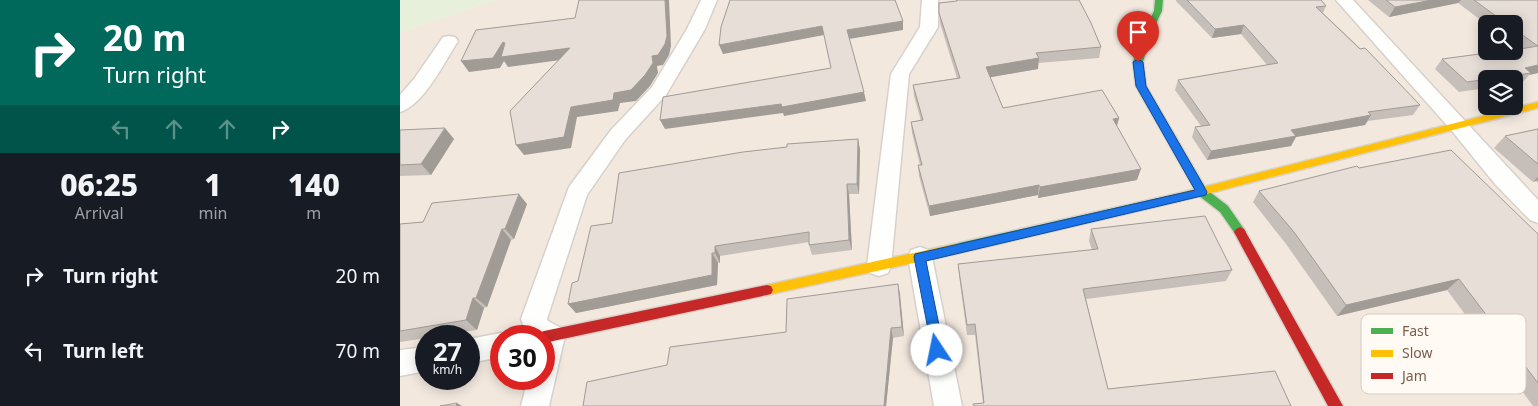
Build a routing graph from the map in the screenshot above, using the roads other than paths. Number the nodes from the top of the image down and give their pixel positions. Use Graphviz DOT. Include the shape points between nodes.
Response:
graph roads {
  1 [pos="709,0"];
  2 [pos="930,0"];
  3 [pos="1159,0"];
  4 [pos="1344,0"];
  5 [pos="449,41"];
  6 [pos="400,105"];
  7 [pos="1538,105"];
  8 [pos="1459,126"];
  9 [pos="1202,192"];
  10 [pos="1538,214"];
  11 [pos="920,257"];
  12 [pos="879,266"];
  13 [pos="536,325"];
  14 [pos="555,335"];
  15 [pos="415,361"];
  16 [pos="400,363"];
  17 [pos="540,390"];
  18 [pos="536,406"];
  19 [pos="948,406"];
  20 [pos="1336,406"];
  1 -- 13 [label="street" via="696,29 658,91 618,135 577,193 534,319"];
  2 -- 12 [label="street" via="929,27 900,74"];
  3 -- 9 [label="street" via="1158,11 1138,62 1141,86"];
  4 -- 8 [label="street"];
  5 -- 6 [label="street" via="428,73"];
  7 -- 8 [label="street"];
  8 -- 9 [label="street"];
  8 -- 10 [label="street"];
  9 -- 11 [label="street"];
  9 -- 20 [label="street" via="1228,211"];
  11 -- 12 [label="street"];
  11 -- 19 [label="street"];
  12 -- 14 [label="street"];
  15 -- 16 [label="street"];
  17 -- 18 [label="street"];
}
